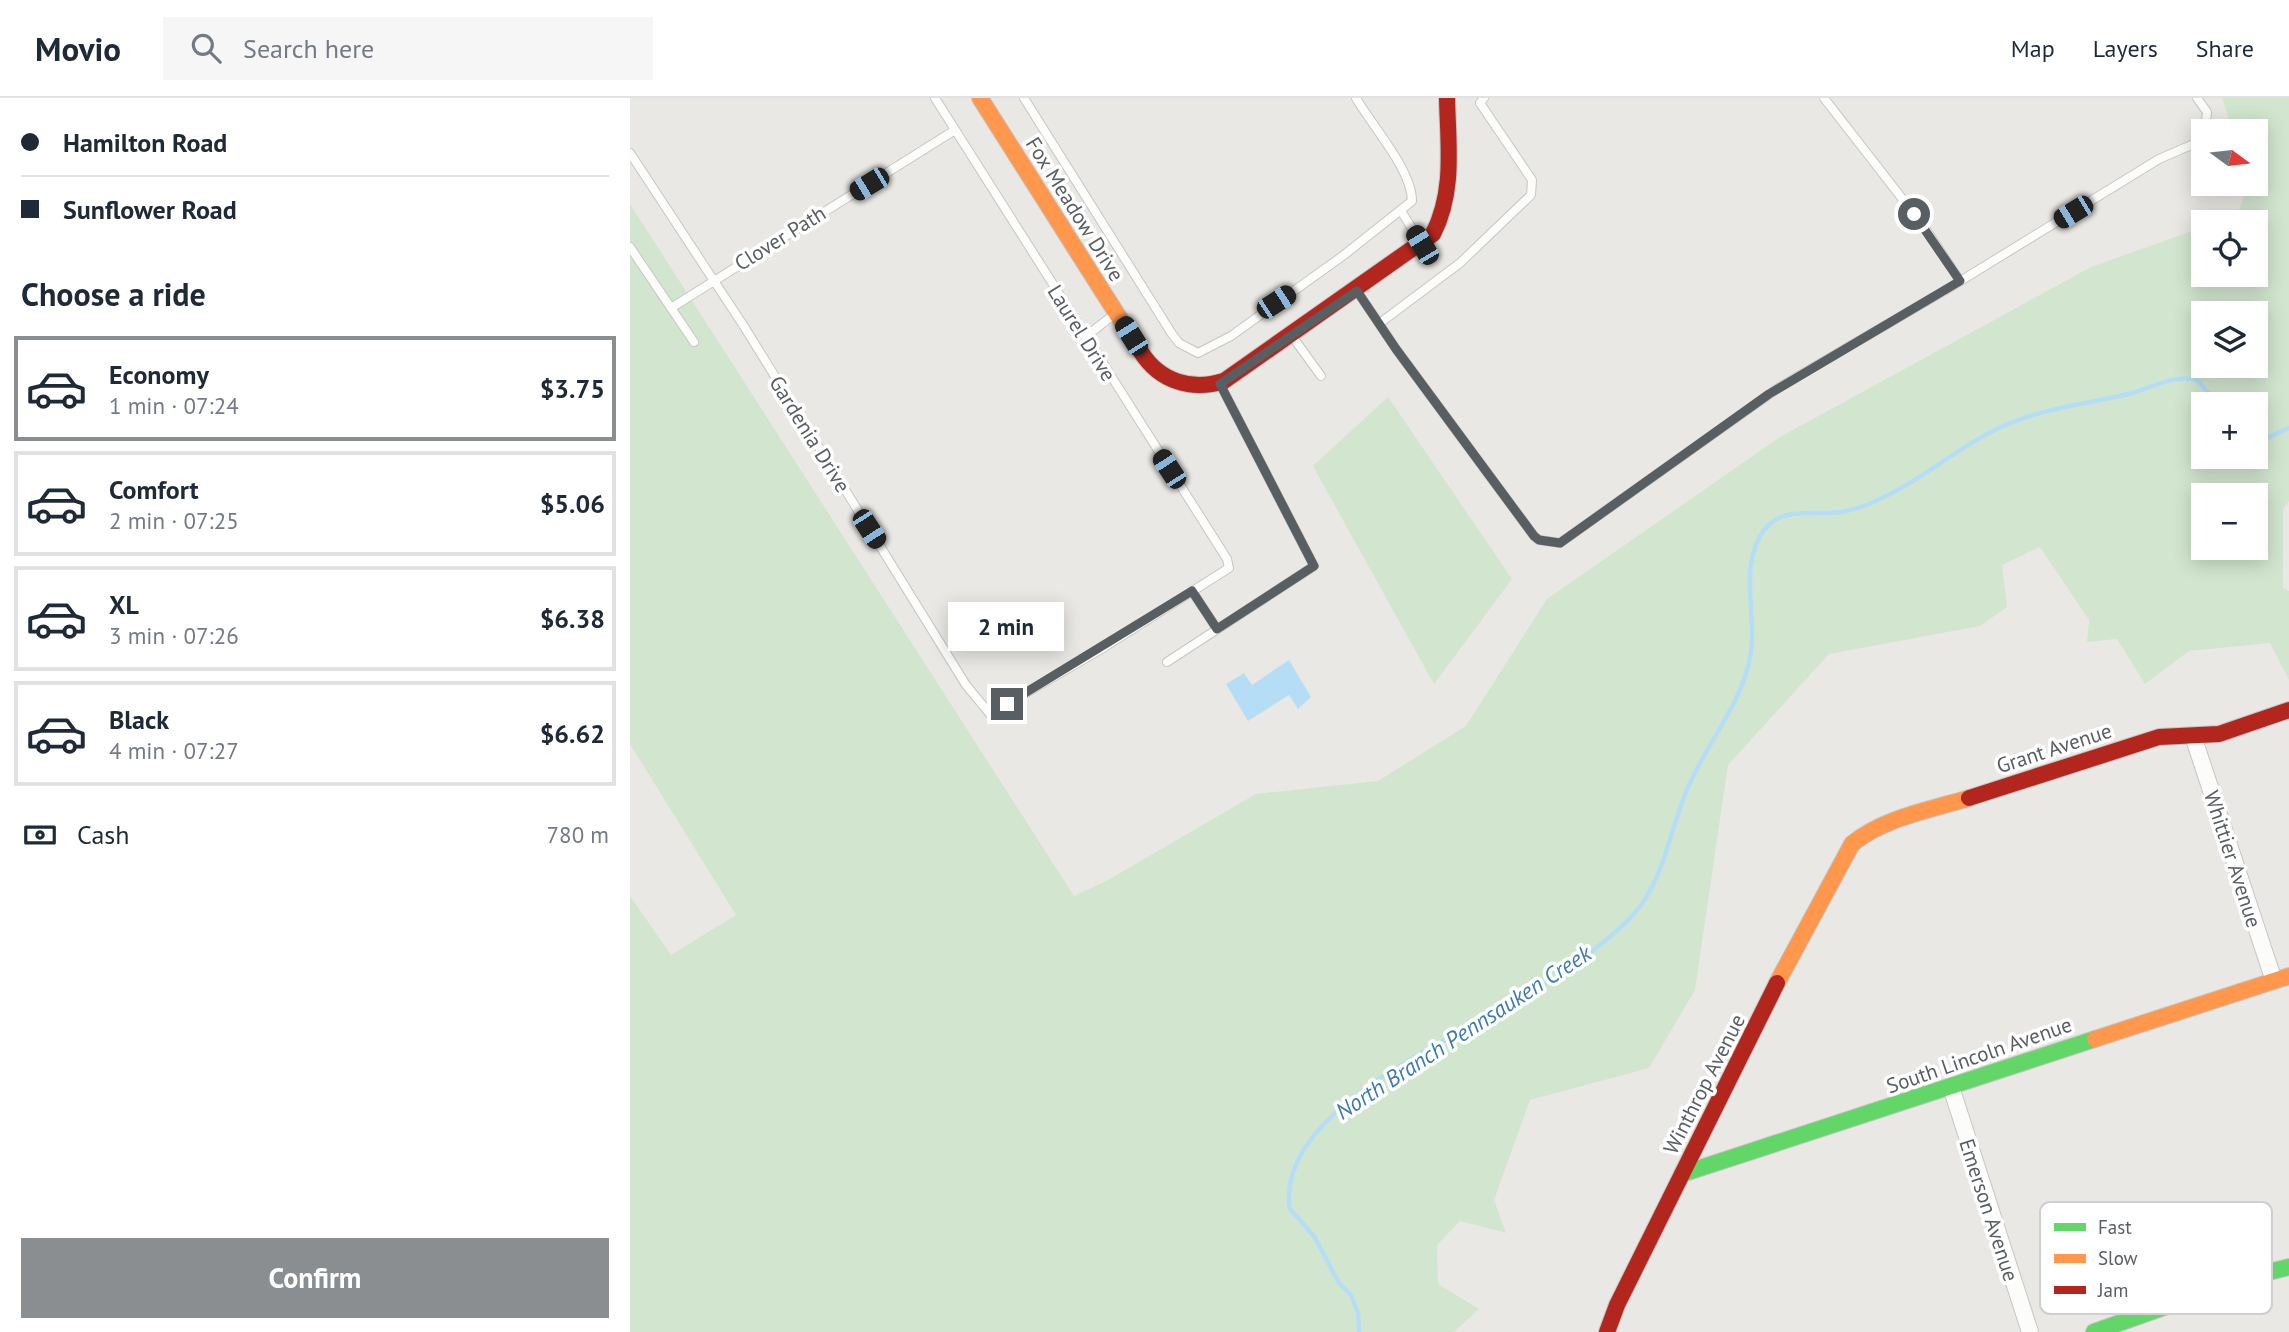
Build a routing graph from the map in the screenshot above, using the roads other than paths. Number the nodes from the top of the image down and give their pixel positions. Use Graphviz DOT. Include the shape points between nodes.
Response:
graph roads {
  1 [pos="935,98"];
  2 [pos="980,98"];
  3 [pos="1024,98"];
  4 [pos="1356,98"];
  5 [pos="1447,98"];
  6 [pos="1484,98"];
  7 [pos="1824,98"];
  8 [pos="2197,98"];
  9 [pos="2206,119"];
  10 [pos="955,130"];
  11 [pos="2191,147"];
  12 [pos="630,153"];
  13 [pos="1401,211"];
  14 [pos="1422,245"];
  15 [pos="630,247"];
  16 [pos="711,280"];
  17 [pos="1960,281"];
  18 [pos="1357,291"];
  19 [pos="671,308"];
  20 [pos="1116,313"];
  21 [pos="1380,323"];
  22 [pos="1292,336"];
  23 [pos="1085,337"];
  24 [pos="694,342"];
  25 [pos="1321,376"];
  26 [pos="1220,384"];
  27 [pos="1192,591"];
  28 [pos="1217,629"];
  29 [pos="1167,662"];
  30 [pos="2289,710"];
  31 [pos="2193,736"];
  32 [pos="1843,856"];
  33 [pos="2281,979"];
  34 [pos="1951,1087"];
  35 [pos="1682,1174"];
  36 [pos="2289,1267"];
  37 [pos="2272,1271"];
  38 [pos="2145,1314"];
  39 [pos="1607,1332"];
  40 [pos="2030,1332"];
  41 [pos="2094,1332"];
  1 -- 10 [label="lane, Laurel Drive"];
  2 -- 20 [label="street, Fox Meadow Drive"];
  3 -- 13 [label="lane" via="1179,343 1198,354"];
  4 -- 13 [label="lane" via="1412,189 1412,201"];
  5 -- 14 [label="street" via="1446,207"];
  6 -- 21 [label="lane" via="1480,103 1532,180 1531,195 1446,275"];
  7 -- 17 [label="lane" via="1936,242"];
  8 -- 9 [label="lane"];
  10 -- 16 [label="lane, Clover Path"];
  10 -- 23 [label="lane, Laurel Drive"];
  11 -- 17 [label="lane" via="2174,150"];
  12 -- 16 [label="lane, Gardenia Drive"];
  13 -- 14 [label="lane"];
  14 -- 18 [label="street"];
  15 -- 19 [label="lane"];
  16 -- 19 [label="lane, Clover Path"];
  16 -- 27 [label="lane, Gardenia Drive" via="965,685 990,714"];
  17 -- 21 [label="lane" via="1769,394 1560,543 1534,536"];
  18 -- 21 [label="lane"];
  18 -- 22 [label="street"];
  19 -- 24 [label="lane"];
  20 -- 23 [label="lane"];
  20 -- 26 [label="street, Fox Meadow Drive" via="1146,360 1160,373 1192,387"];
  22 -- 25 [label="lane"];
  22 -- 26 [label="street"];
  23 -- 27 [label="lane, Laurel Drive" via="1227,559 1229,568"];
  26 -- 28 [label="lane" via="1314,566"];
  27 -- 28 [label="lane"];
  28 -- 29 [label="lane"];
  30 -- 31 [label="street, Grant Avenue" via="2219,734"];
  31 -- 32 [label="street, Grant Avenue" via="2159,737 1881,826 1865,833"];
  31 -- 33 [label="street, Whittier Avenue"];
  32 -- 35 [label="street, Winthrop Avenue"];
  33 -- 34 [label="street, South Lincoln Avenue"];
  34 -- 35 [label="street, South Lincoln Avenue"];
  34 -- 40 [label="street, Emerson Avenue"];
  35 -- 39 [label="street, Winthrop Avenue"];
  36 -- 37 [label="street"];
  38 -- 41 [label="street"];
}
